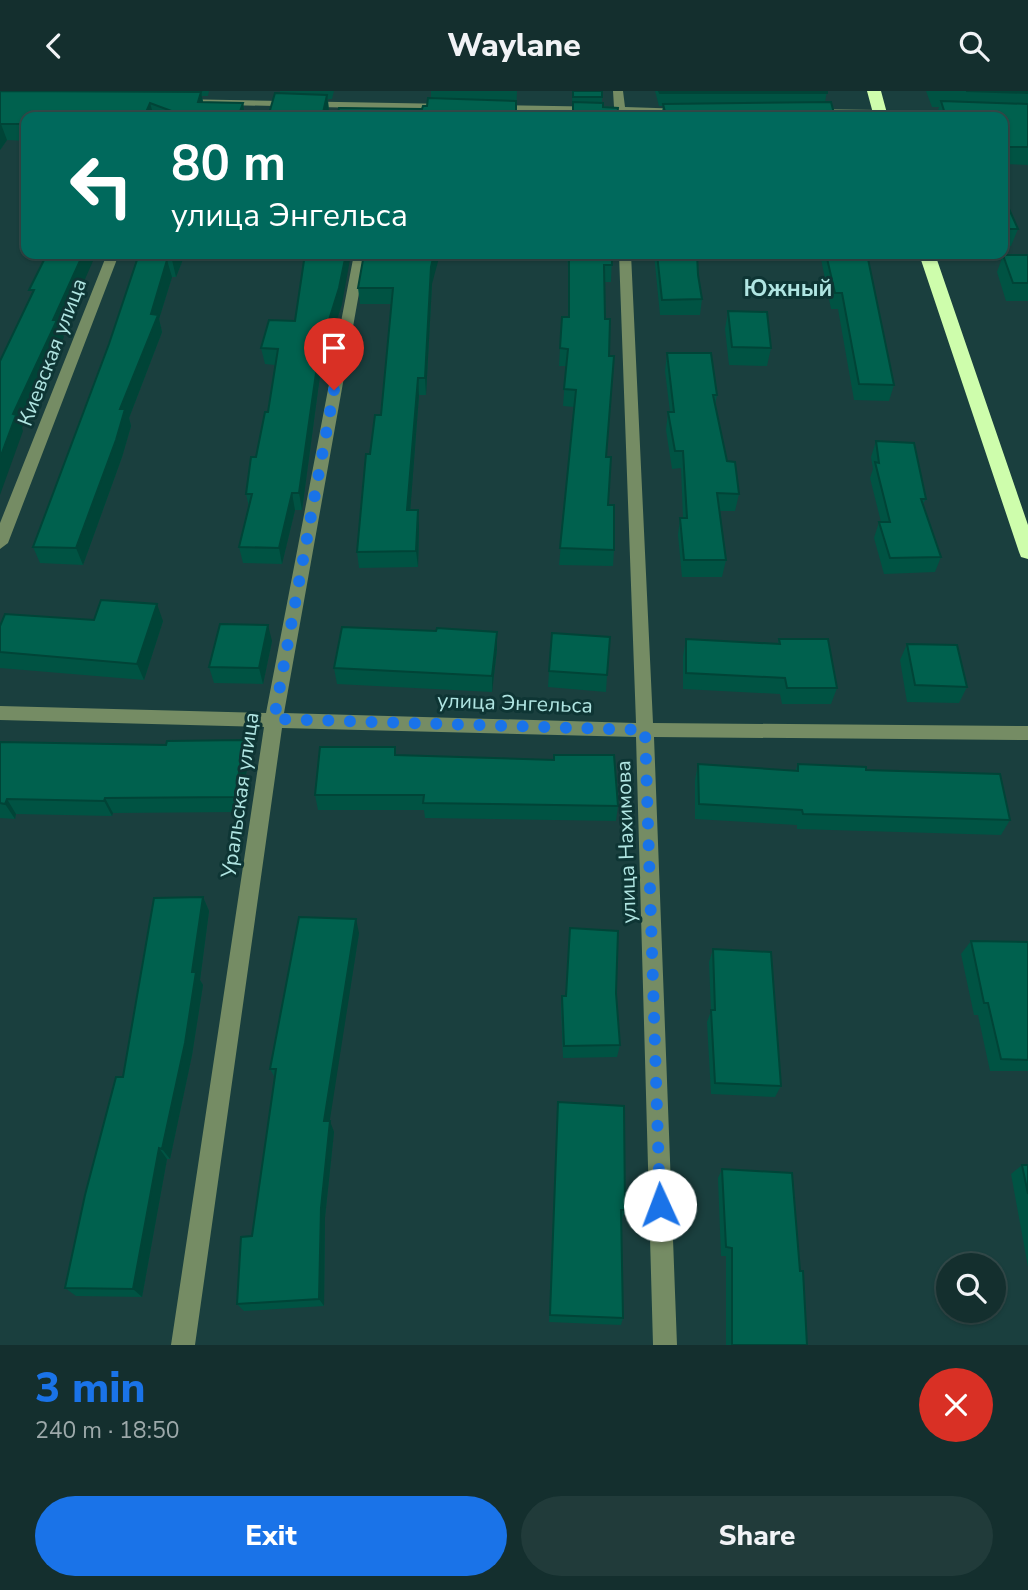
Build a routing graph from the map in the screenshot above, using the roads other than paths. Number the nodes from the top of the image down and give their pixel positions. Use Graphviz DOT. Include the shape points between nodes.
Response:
graph roads {
  1 [pos="391,91"];
  2 [pos="618,91"];
  3 [pos="874,91"];
  4 [pos="171,105"];
  5 [pos="387,105"];
  6 [pos="469,107"];
  7 [pos="483,108"];
  8 [pos="702,111"];
  9 [pos="797,111"];
  10 [pos="386,112"];
  11 [pos="574,112"];
  12 [pos="620,112"];
  13 [pos="675,112"];
  14 [pos="825,112"];
  15 [pos="880,112"];
  16 [pos="111,259"];
  17 [pos="359,259"];
  18 [pos="625,259"];
  19 [pos="929,259"];
  20 [pos="0,543"];
  21 [pos="1028,552"];
  22 [pos="0,713"];
  23 [pos="274,719"];
  24 [pos="645,730"];
  25 [pos="1028,733"];
  26 [pos="183,1345"];
  27 [pos="665,1345"];
  1 -- 5 [label="street"];
  2 -- 12 [label="street"];
  3 -- 15 [label="highway"];
  4 -- 5 [label="street"];
  5 -- 6 [label="street"];
  5 -- 10 [label="street"];
  7 -- 11 [label="street"];
  8 -- 13 [label="street"];
  9 -- 14 [label="street"];
  16 -- 20 [label="street, Киевская улица"];
  17 -- 23 [label="street, Уральская улица"];
  18 -- 24 [label="street, улица Нахимова"];
  19 -- 21 [label="highway"];
  22 -- 23 [label="street, улица Энгельса"];
  23 -- 24 [label="street, улица Энгельса"];
  23 -- 26 [label="street, Уральская улица"];
  24 -- 25 [label="street, улица Энгельса"];
  24 -- 27 [label="street, улица Нахимова"];
}
